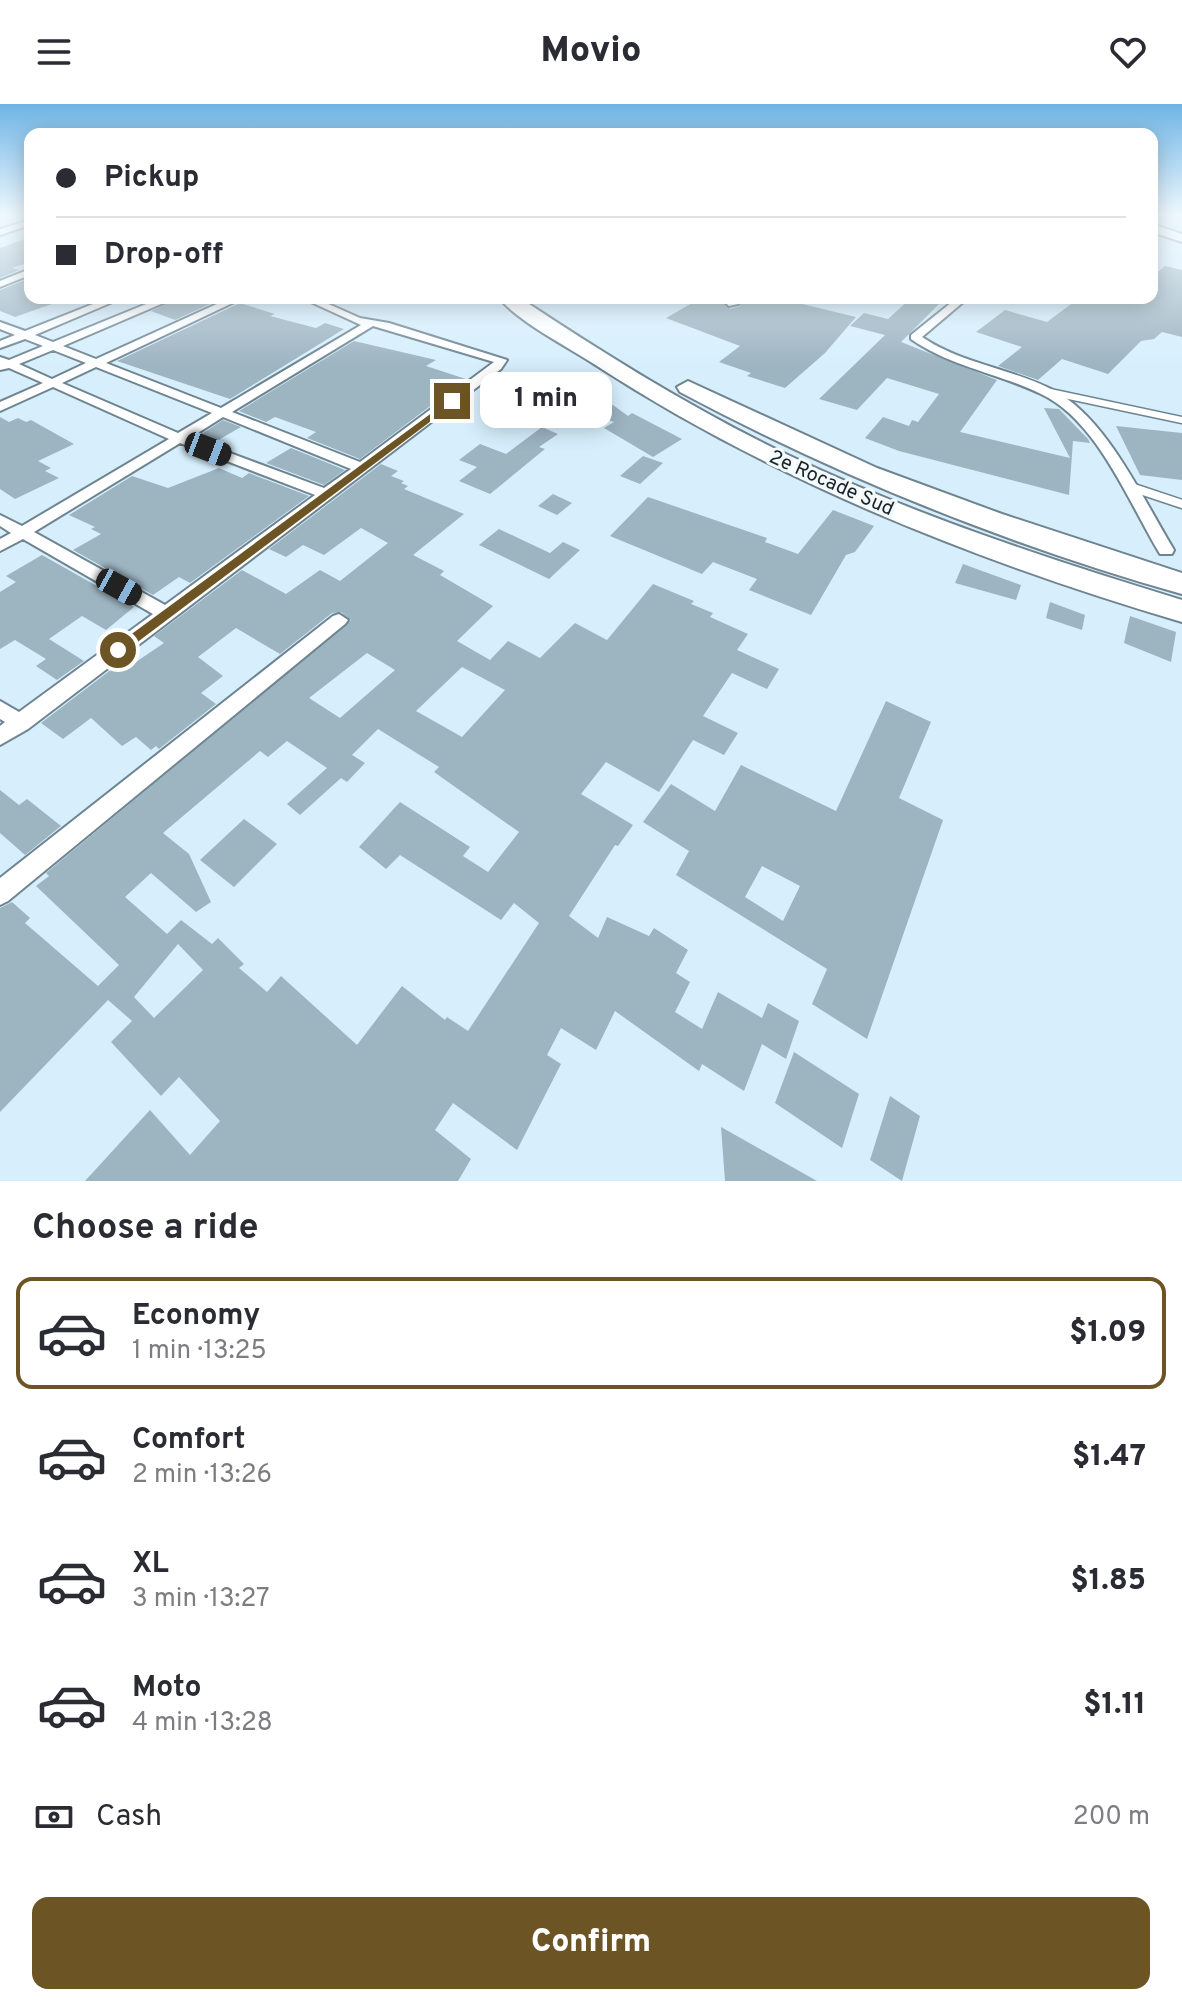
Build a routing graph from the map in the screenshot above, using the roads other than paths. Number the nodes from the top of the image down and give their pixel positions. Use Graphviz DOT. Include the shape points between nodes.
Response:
graph roads {
  1 [pos="24,274"];
  2 [pos="0,284"];
  3 [pos="102,304"];
  4 [pos="156,304"];
  5 [pos="225,304"];
  6 [pos="321,304"];
  7 [pos="517,304"];
  8 [pos="550,304"];
  9 [pos="956,304"];
  10 [pos="127,316"];
  11 [pos="141,320"];
  12 [pos="369,324"];
  13 [pos="0,325"];
  14 [pos="155,325"];
  15 [pos="169,330"];
  16 [pos="23,335"];
  17 [pos="0,345"];
  18 [pos="52,346"];
  19 [pos="3,364"];
  20 [pos="95,364"];
  21 [pos="50,384"];
  22 [pos="1050,392"];
  23 [pos="0,407"];
  24 [pos="220,414"];
  25 [pos="1182,420"];
  26 [pos="178,438"];
  27 [pos="362,468"];
  28 [pos="1127,486"];
  29 [pos="327,494"];
  30 [pos="1182,504"];
  31 [pos="0,520"];
  32 [pos="23,533"];
  33 [pos="0,546"];
  34 [pos="1166,550"];
  35 [pos="1182,584"];
  36 [pos="1182,611"];
  37 [pos="167,614"];
  38 [pos="339,620"];
  39 [pos="0,709"];
  40 [pos="21,723"];
  41 [pos="0,737"];
  42 [pos="0,893"];
  1 -- 2 [label="street"];
  3 -- 16 [label="street"];
  4 -- 10 [label="street"];
  5 -- 15 [label="street"];
  6 -- 12 [label="street"];
  7 -- 36 [label="highway, 2e Rocade Sud" via="638,383 782,461 982,543"];
  8 -- 35 [label="highway, 2e Rocade Sud" via="790,440 945,504"];
  9 -- 22 [label="street" via="915,337"];
  10 -- 11 [label="street"];
  10 -- 18 [label="street"];
  12 -- 24 [label="street"];
  12 -- 27 [label="street" via="501,360"];
  13 -- 16 [label="street"];
  14 -- 15 [label="street"];
  15 -- 20 [label="street"];
  16 -- 17 [label="street"];
  16 -- 18 [label="street"];
  18 -- 19 [label="street"];
  18 -- 20 [label="street"];
  19 -- 21 [label="street"];
  20 -- 21 [label="street"];
  20 -- 24 [label="street"];
  21 -- 23 [label="street"];
  21 -- 26 [label="street"];
  22 -- 25 [label="lane"];
  22 -- 28 [label="street" via="1075,406 1091,425"];
  24 -- 26 [label="street"];
  24 -- 27 [label="street"];
  26 -- 29 [label="street"];
  26 -- 32 [label="street"];
  27 -- 29 [label="street"];
  28 -- 30 [label="lane"];
  28 -- 34 [label="street"];
  29 -- 37 [label="street"];
  31 -- 32 [label="street"];
  32 -- 33 [label="street"];
  32 -- 37 [label="street"];
  37 -- 40 [label="street"];
  38 -- 42 [label="street"];
  39 -- 40 [label="street"];
  40 -- 41 [label="street"];
}
